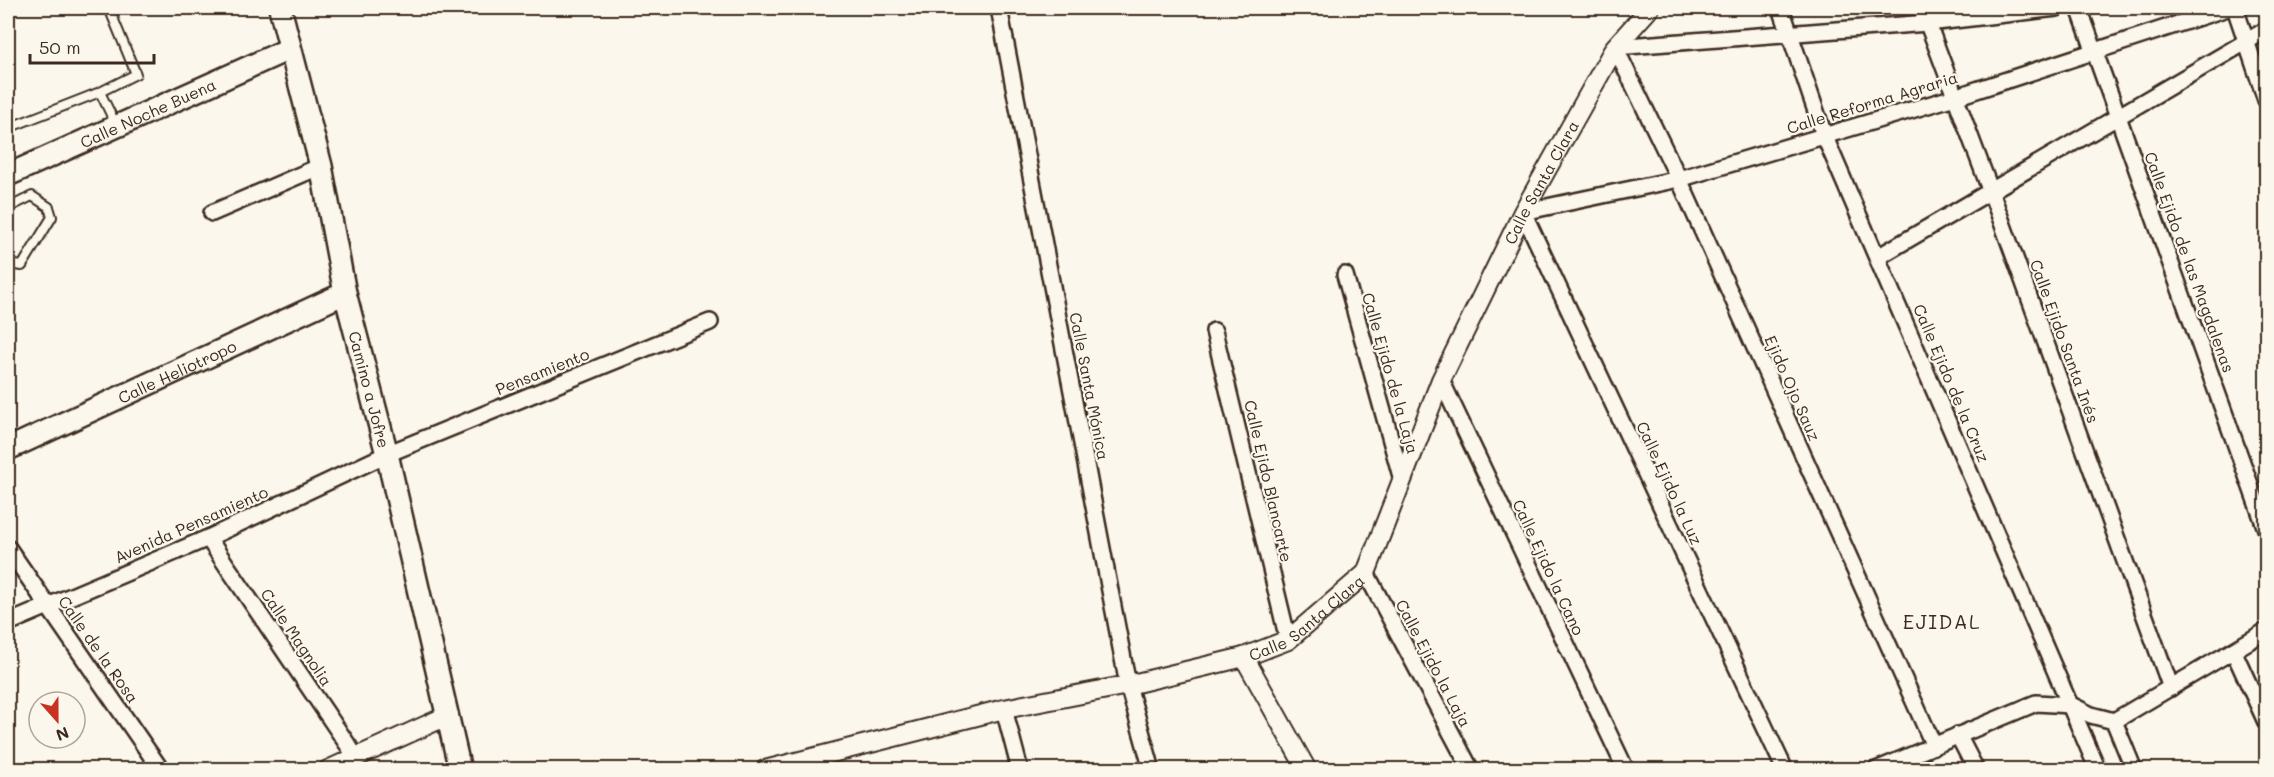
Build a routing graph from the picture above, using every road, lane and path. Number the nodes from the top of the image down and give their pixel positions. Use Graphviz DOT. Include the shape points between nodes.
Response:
graph roads {
  1 [pos="109,8"];
  2 [pos="279,8"];
  3 [pos="999,8"];
  4 [pos="1650,8"];
  5 [pos="1781,8"];
  6 [pos="1922,8"];
  7 [pos="2057,8"];
  8 [pos="2079,8"];
  9 [pos="2227,8"];
  10 [pos="2235,8"];
  11 [pos="1928,23"];
  12 [pos="2266,30"];
  13 [pos="1788,35"];
  14 [pos="2245,42"];
  15 [pos="1615,47"];
  16 [pos="289,49"];
  17 [pos="2094,51"];
  18 [pos="100,92"];
  19 [pos="1955,97"];
  20 [pos="2266,100"];
  21 [pos="2119,116"];
  22 [pos="117,127"];
  23 [pos="8,128"];
  24 [pos="1824,135"];
  25 [pos="321,166"];
  26 [pos="8,175"];
  27 [pos="1679,179"];
  28 [pos="1992,192"];
  29 [pos="8,208"];
  30 [pos="1523,212"];
  31 [pos="212,213"];
  32 [pos="1878,257"];
  33 [pos="8,264"];
  34 [pos="1345,275"];
  35 [pos="345,292"];
  36 [pos="710,322"];
  37 [pos="1214,331"];
  38 [pos="1441,380"];
  39 [pos="8,449"];
  40 [pos="387,454"];
  41 [pos="1402,480"];
  42 [pos="2266,529"];
  43 [pos="208,538"];
  44 [pos="8,548"];
  45 [pos="1366,573"];
  46 [pos="47,606"];
  47 [pos="8,623"];
  48 [pos="2266,631"];
  49 [pos="1288,640"];
  50 [pos="2234,652"];
  51 [pos="1244,657"];
  52 [pos="1128,685"];
  53 [pos="2171,688"];
  54 [pos="2071,705"];
  55 [pos="1004,710"];
  56 [pos="449,715"];
  57 [pos="2114,721"];
  58 [pos="2266,722"];
  59 [pos="1958,735"];
  60 [pos="1934,746"];
  61 [pos="356,757"];
  62 [pos="807,765"];
  63 [pos="162,770"];
  64 [pos="327,770"];
  65 [pos="460,770"];
  66 [pos="765,770"];
  67 [pos="1020,770"];
  68 [pos="1152,770"];
  69 [pos="1307,770"];
  70 [pos="1471,770"];
  71 [pos="1626,770"];
  72 [pos="1785,770"];
  73 [pos="1876,770"];
  74 [pos="1976,770"];
  75 [pos="2098,770"];
  76 [pos="2134,770"];
  1 -- 18 [label="lane" via="136,74"];
  2 -- 16 [label="main road, Camino a Jofre"];
  3 -- 52 [label="street, Calle Santa Mónica"];
  4 -- 15 [label="street, Calle Santa Clara"];
  5 -- 13 [label="street, Calle Ejido de la Cruz"];
  6 -- 11 [label="street, Calle Ejido Santa Inés"];
  7 -- 11 [label="street"];
  8 -- 17 [label="street, Calle Ejido de las Magdalenas"];
  9 -- 17 [label="street, Calle Reforma Agraria"];
  10 -- 14 [label="street"];
  11 -- 13 [label="street"];
  11 -- 19 [label="street, Calle Ejido Santa Inés"];
  12 -- 14 [label="street"];
  13 -- 15 [label="street"];
  13 -- 24 [label="street, Calle Ejido de la Cruz"];
  14 -- 20 [label="street"];
  14 -- 21 [label="street"];
  15 -- 27 [label="street, Ejido Ojo Sauz"];
  15 -- 30 [label="street, Calle Santa Clara"];
  16 -- 22 [label="main road, Calle Noche Buena"];
  16 -- 25 [label="main road, Camino a Jofre"];
  17 -- 19 [label="street, Calle Reforma Agraria"];
  17 -- 21 [label="street, Calle Ejido de las Magdalenas"];
  18 -- 22 [label="lane"];
  18 -- 23 [label="lane"];
  19 -- 24 [label="street, Calle Reforma Agraria"];
  19 -- 28 [label="street, Calle Ejido Santa Inés"];
  21 -- 28 [label="street"];
  21 -- 42 [label="street, Calle Ejido de las Magdalenas"];
  22 -- 26 [label="main road, Calle Noche Buena"];
  24 -- 27 [label="street, Calle Reforma Agraria"];
  24 -- 32 [label="street, Calle Ejido de la Cruz"];
  25 -- 31 [label="street"];
  25 -- 35 [label="main road, Camino a Jofre"];
  27 -- 30 [label="street, Calle Reforma Agraria"];
  27 -- 60 [label="street, Ejido Ojo Sauz"];
  28 -- 32 [label="street"];
  28 -- 53 [label="street, Calle Ejido Santa Inés"];
  29 -- 33 [label="lane" via="32,196 49,207 52,217 22,266"];
  30 -- 38 [label="street, Calle Santa Clara"];
  30 -- 72 [label="street, Calle Ejido la Luz"];
  32 -- 54 [label="street, Calle Ejido de la Cruz"];
  34 -- 41 [label="street, Calle Ejido de la Laja"];
  35 -- 39 [label="main road, Calle Heliotropo"];
  35 -- 40 [label="main road, Camino a Jofre"];
  36 -- 40 [label="street, Pensamiento"];
  37 -- 49 [label="street, Calle Ejido Blancarte"];
  38 -- 41 [label="street, Calle Santa Clara"];
  38 -- 71 [label="street, Calle Ejido la Cano"];
  40 -- 43 [label="street, Avenida Pensamiento"];
  40 -- 56 [label="main road, Camino a Jofre"];
  41 -- 45 [label="street, Calle Santa Clara"];
  43 -- 46 [label="street, Avenida Pensamiento"];
  43 -- 61 [label="street, Calle Magnolia"];
  44 -- 46 [label="street, Calle de la Rosa"];
  45 -- 49 [label="street, Calle Santa Clara"];
  45 -- 70 [label="street, Calle Ejido la Laja"];
  46 -- 47 [label="street, Avenida Pensamiento"];
  46 -- 63 [label="street, Calle de la Rosa"];
  48 -- 50 [label="street"];
  49 -- 51 [label="street, Calle Santa Clara"];
  50 -- 53 [label="street"];
  50 -- 58 [label="street"];
  51 -- 52 [label="street, Calle Santa Clara"];
  51 -- 69 [label="street"];
  52 -- 55 [label="street, Calle Santa Clara"];
  52 -- 68 [label="street, Calle Santa Mónica"];
  53 -- 57 [label="street"];
  54 -- 57 [label="street"];
  54 -- 59 [label="street" via="2036,703"];
  54 -- 75 [label="street, Calle Ejido de la Cruz"];
  55 -- 62 [label="street, Calle Santa Clara"];
  55 -- 67 [label="street"];
  56 -- 61 [label="street"];
  56 -- 65 [label="main road, Camino a Jofre"];
  57 -- 76 [label="street"];
  59 -- 60 [label="street"];
  59 -- 74 [label="street"];
  60 -- 73 [label="street"];
  61 -- 64 [label="street"];
  62 -- 66 [label="street, Calle Santa Clara"];
}
